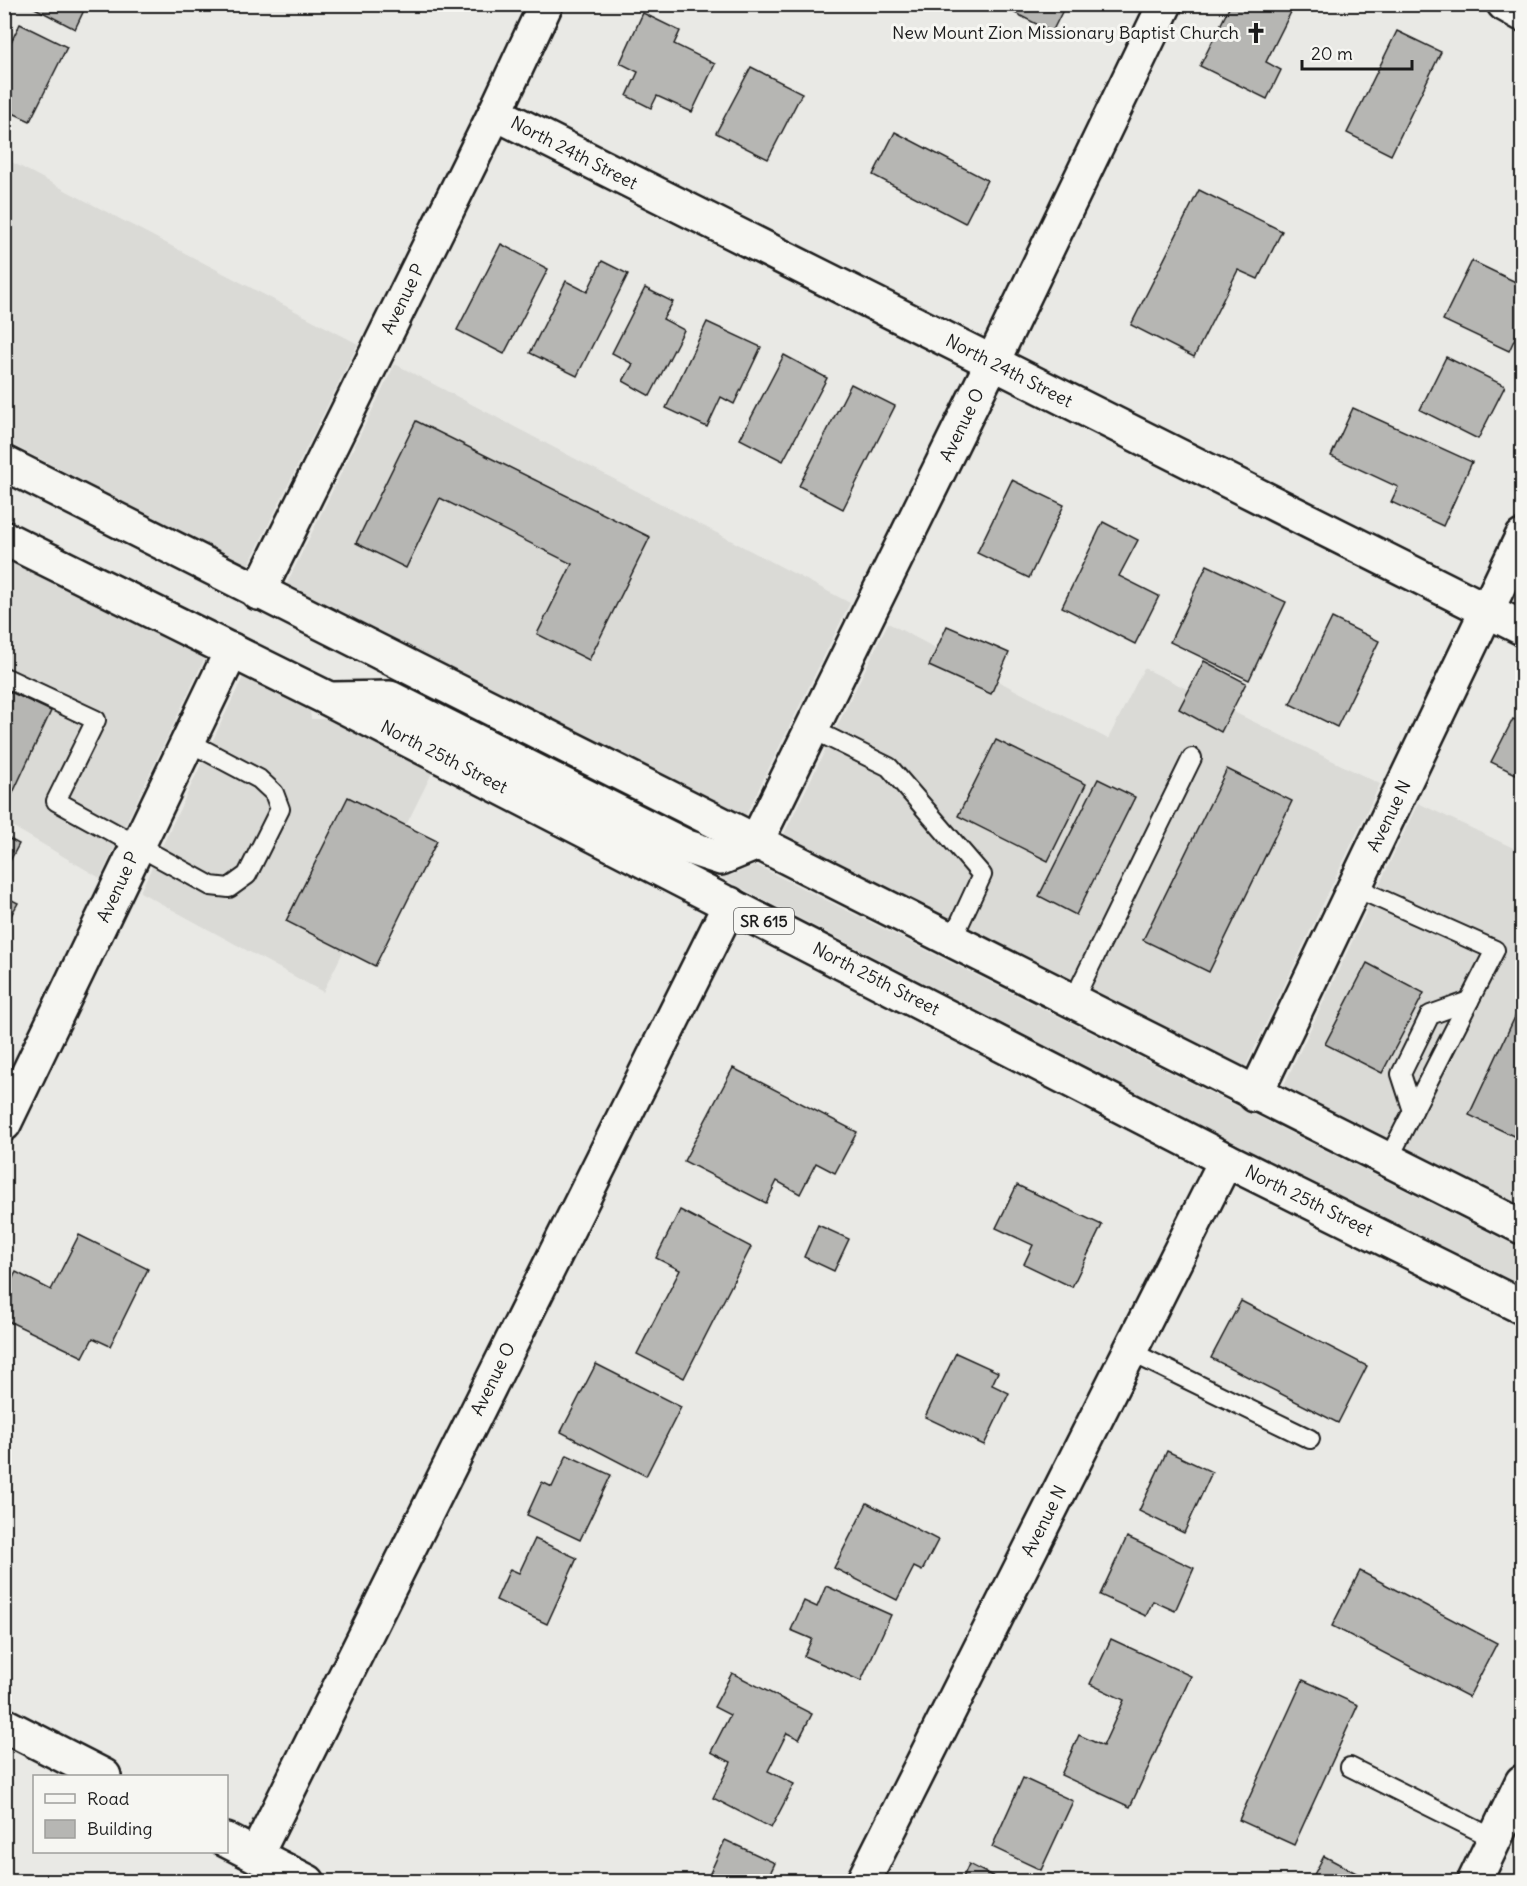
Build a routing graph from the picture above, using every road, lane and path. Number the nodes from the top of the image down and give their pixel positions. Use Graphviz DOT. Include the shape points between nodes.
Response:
graph roads {
  1 [pos="546,4"];
  2 [pos="1165,4"];
  3 [pos="1504,4"];
  4 [pos="1522,14"];
  5 [pos="495,113"];
  6 [pos="992,363"];
  7 [pos="4,463"];
  8 [pos="1522,537"];
  9 [pos="4,538"];
  10 [pos="258,593"];
  11 [pos="1487,610"];
  12 [pos="1522,628"];
  13 [pos="232,650"];
  14 [pos="4,677"];
  15 [pos="329,699"];
  16 [pos="812,729"];
  17 [pos="189,742"];
  18 [pos="1192,758"];
  19 [pos="755,844"];
  20 [pos="137,846"];
  21 [pos="1354,888"];
  22 [pos="730,903"];
  23 [pos="951,942"];
  24 [pos="1469,1001"];
  25 [pos="1072,1003"];
  26 [pos="1255,1095"];
  27 [pos="1413,1111"];
  28 [pos="4,1124"];
  29 [pos="1226,1160"];
  30 [pos="1388,1160"];
  31 [pos="1522,1227"];
  32 [pos="1522,1307"];
  33 [pos="1130,1351"];
  34 [pos="1310,1439"];
  35 [pos="4,1725"];
  36 [pos="1350,1767"];
  37 [pos="102,1775"];
  38 [pos="1522,1782"];
  39 [pos="1495,1839"];
  40 [pos="228,1841"];
  41 [pos="256,1855"];
  42 [pos="308,1881"];
  43 [pos="863,1881"];
  44 [pos="1474,1881"];
  1 -- 5 [label="street, Avenue P"];
  2 -- 6 [label="street, Avenue O"];
  3 -- 4 [label="street"];
  5 -- 6 [label="street, North 24th Street"];
  5 -- 10 [label="street, Avenue P"];
  6 -- 11 [label="street, North 24th Street"];
  6 -- 16 [label="street, Avenue O"];
  7 -- 10 [label="street"];
  8 -- 11 [label="street, Avenue N"];
  9 -- 13 [label="street, North 25th Street / SR 615"];
  10 -- 19 [label="street"];
  11 -- 12 [label="street, North 24th Street"];
  11 -- 21 [label="street, Avenue N"];
  13 -- 15 [label="street, North 25th Street / SR 615"];
  13 -- 17 [label="street, Avenue P"];
  14 -- 20 [label="lane" via="96,720 56,801"];
  15 -- 19 [label="street" via="390,698 687,847 721,858"];
  15 -- 22 [label="street, North 25th Street / SR 615"];
  16 -- 19 [label="street, Avenue O"];
  16 -- 23 [label="lane" via="889,767 982,875"];
  17 -- 20 [label="street, Avenue P"];
  17 -- 20 [label="lane" via="259,778 274,794 280,809 247,875 229,888 211,886"];
  18 -- 25 [label="lane"];
  19 -- 23 [label="street"];
  20 -- 28 [label="street, Avenue P"];
  21 -- 24 [label="lane" via="1495,950"];
  21 -- 26 [label="street, Avenue N"];
  22 -- 29 [label="street, North 25th Street / SR 615"];
  22 -- 41 [label="street, Avenue O"];
  23 -- 25 [label="street"];
  24 -- 27 [label="lane"];
  24 -- 27 [label="lane" via="1430,1016 1401,1074"];
  25 -- 26 [label="street"];
  26 -- 30 [label="street"];
  27 -- 30 [label="lane"];
  29 -- 32 [label="street, North 25th Street / SR 615"];
  29 -- 33 [label="street, Avenue N"];
  30 -- 31 [label="street"];
  33 -- 34 [label="lane"];
  33 -- 43 [label="street, Avenue N"];
  35 -- 37 [label="street"];
  36 -- 39 [label="lane"];
  38 -- 39 [label="street"];
  39 -- 44 [label="street"];
  40 -- 41 [label="street"];
  41 -- 42 [label="street"];
}
